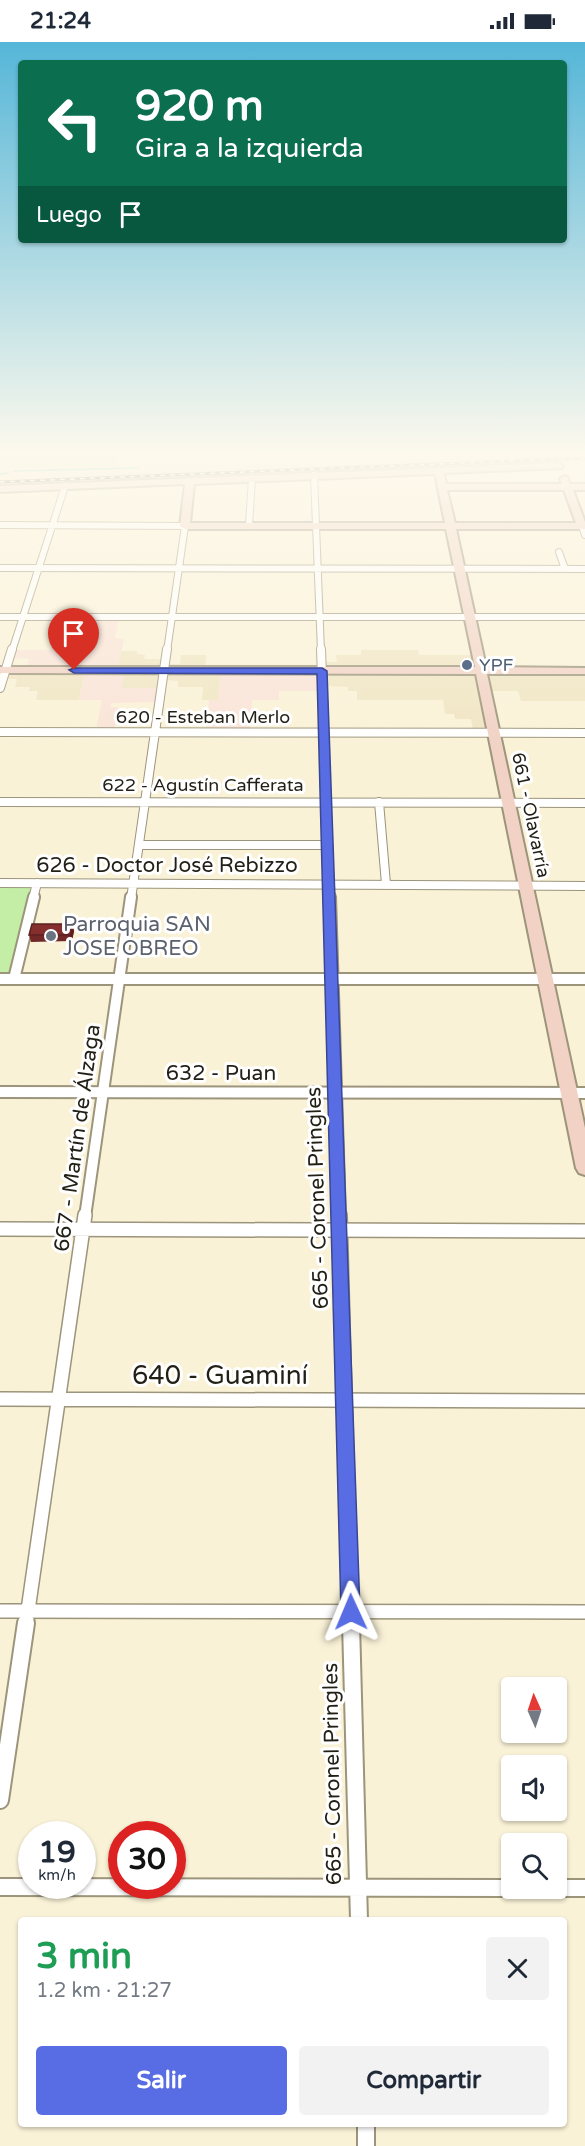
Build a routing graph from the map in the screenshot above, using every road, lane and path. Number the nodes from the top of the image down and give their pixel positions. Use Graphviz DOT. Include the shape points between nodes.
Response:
graph roads {
  1 [pos="42,554"];
  2 [pos="180,554"];
  3 [pos="317,554"];
  4 [pos="456,554"];
  5 [pos="560,554"];
  6 [pos="0,568"];
  7 [pos="38,568"];
  8 [pos="178,569"];
  9 [pos="318,569"];
  10 [pos="459,569"];
  11 [pos="565,569"];
  12 [pos="585,569"];
  13 [pos="0,616"];
  14 [pos="171,616"];
  15 [pos="319,616"];
  16 [pos="23,617"];
  17 [pos="470,617"];
  18 [pos="585,617"];
  19 [pos="3,670"];
  20 [pos="164,671"];
  21 [pos="322,671"];
  22 [pos="481,671"];
  23 [pos="585,671"];
  24 [pos="0,688"];
  25 [pos="0,732"];
  26 [pos="155,732"];
  27 [pos="323,733"];
  28 [pos="494,733"];
  29 [pos="585,733"];
  30 [pos="0,802"];
  31 [pos="144,802"];
  32 [pos="326,802"];
  33 [pos="379,802"];
  34 [pos="508,802"];
  35 [pos="585,802"];
  36 [pos="139,845"];
  37 [pos="327,845"];
  38 [pos="0,883"];
  39 [pos="37,883"];
  40 [pos="134,883"];
  41 [pos="330,884"];
  42 [pos="386,884"];
  43 [pos="526,886"];
  44 [pos="585,886"];
  45 [pos="0,979"];
  46 [pos="14,979"];
  47 [pos="119,979"];
  48 [pos="333,979"];
  49 [pos="545,979"];
  50 [pos="585,980"];
  51 [pos="0,1092"];
  52 [pos="103,1092"];
  53 [pos="336,1093"];
  54 [pos="577,1093"];
  55 [pos="585,1168"];
  56 [pos="0,1229"];
  57 [pos="83,1229"];
  58 [pos="340,1230"];
  59 [pos="585,1231"];
  60 [pos="0,1399"];
  61 [pos="346,1399"];
  62 [pos="58,1400"];
  63 [pos="585,1401"];
  64 [pos="0,1611"];
  65 [pos="27,1611"];
  66 [pos="351,1612"];
  67 [pos="585,1612"];
  68 [pos="0,1800"];
  69 [pos="0,1887"];
  70 [pos="501,1888"];
  71 [pos="567,1888"];
  72 [pos="585,1888"];
  73 [pos="358,1889"];
  74 [pos="359,1917"];
  75 [pos="366,2127"];
  76 [pos="366,2146"];
  1 -- 7 [label="street"];
  2 -- 8 [label="street, 667 - Martín de Álzaga"];
  3 -- 9 [label="street, 665 - Coronel Pringles"];
  4 -- 10 [label="street, 661 - Olavarría"];
  5 -- 11 [label="street"];
  6 -- 7 [label="street"];
  7 -- 8 [label="street"];
  7 -- 16 [label="street"];
  8 -- 9 [label="street"];
  8 -- 14 [label="street, 667 - Martín de Álzaga"];
  9 -- 10 [label="street"];
  9 -- 15 [label="street, 665 - Coronel Pringles"];
  10 -- 11 [label="street"];
  10 -- 17 [label="street, 661 - Olavarría"];
  11 -- 12 [label="street"];
  13 -- 16 [label="street"];
  14 -- 15 [label="street"];
  14 -- 16 [label="street"];
  14 -- 20 [label="street, 667 - Martín de Álzaga"];
  15 -- 17 [label="street"];
  15 -- 21 [label="street, 665 - Coronel Pringles"];
  16 -- 19 [label="street"];
  17 -- 18 [label="street"];
  17 -- 22 [label="street, 661 - Olavarría"];
  19 -- 20 [label="street"];
  19 -- 24 [label="street"];
  20 -- 21 [label="street"];
  20 -- 26 [label="street, 667 - Martín de Álzaga"];
  21 -- 22 [label="street"];
  21 -- 27 [label="street, 665 - Coronel Pringles"];
  22 -- 23 [label="street"];
  22 -- 28 [label="street, 661 - Olavarría"];
  25 -- 26 [label="street, 620 - Esteban Merlo"];
  26 -- 27 [label="street, 620 - Esteban Merlo"];
  26 -- 31 [label="street, 667 - Martín de Álzaga"];
  27 -- 28 [label="street, 620 - Esteban Merlo"];
  27 -- 32 [label="street, 665 - Coronel Pringles"];
  28 -- 29 [label="street, 620 - Esteban Merlo"];
  28 -- 34 [label="street, 661 - Olavarría"];
  30 -- 31 [label="street, 622 - Agustín Cafferata"];
  31 -- 32 [label="street, 622 - Agustín Cafferata"];
  31 -- 36 [label="street, 667 - Martín de Álzaga"];
  32 -- 33 [label="street, 622 - Agustín Cafferata"];
  32 -- 37 [label="street, 665 - Coronel Pringles"];
  33 -- 34 [label="street, 622 - Agustín Cafferata"];
  33 -- 42 [label="street"];
  34 -- 35 [label="street, 622 - Agustín Cafferata"];
  34 -- 43 [label="street, 661 - Olavarría"];
  36 -- 37 [label="street"];
  36 -- 40 [label="street, 667 - Martín de Álzaga"];
  37 -- 41 [label="street, 665 - Coronel Pringles"];
  38 -- 39 [label="street, 626 - Doctor José Rebizzo"];
  39 -- 40 [label="street, 626 - Doctor José Rebizzo"];
  39 -- 46 [label="street"];
  40 -- 41 [label="street, 626 - Doctor José Rebizzo"];
  40 -- 47 [label="street, 667 - Martín de Álzaga"];
  41 -- 42 [label="street, 626 - Doctor José Rebizzo"];
  41 -- 48 [label="street, 665 - Coronel Pringles"];
  42 -- 43 [label="street, 626 - Doctor José Rebizzo"];
  43 -- 44 [label="street, 626 - Doctor José Rebizzo"];
  43 -- 49 [label="street, 661 - Olavarría"];
  45 -- 46 [label="street"];
  46 -- 47 [label="street"];
  47 -- 48 [label="street"];
  47 -- 52 [label="street, 667 - Martín de Álzaga"];
  48 -- 49 [label="street"];
  48 -- 53 [label="street, 665 - Coronel Pringles"];
  49 -- 50 [label="street"];
  49 -- 54 [label="street, 661 - Olavarría"];
  51 -- 52 [label="street, 632 - Puan"];
  52 -- 53 [label="street, 632 - Puan"];
  52 -- 57 [label="street, 667 - Martín de Álzaga"];
  53 -- 54 [label="street, 632 - Puan"];
  53 -- 58 [label="street, 665 - Coronel Pringles"];
  54 -- 55 [label="street, 661 - Olavarría"];
  56 -- 57 [label="street"];
  57 -- 58 [label="street"];
  57 -- 62 [label="street, 667 - Martín de Álzaga"];
  58 -- 59 [label="street"];
  58 -- 61 [label="street, 665 - Coronel Pringles"];
  60 -- 62 [label="street, 640 - Guaminí"];
  61 -- 62 [label="street, 640 - Guaminí"];
  61 -- 63 [label="street, 640 - Guaminí"];
  61 -- 66 [label="street, 665 - Coronel Pringles"];
  62 -- 65 [label="street, 667 - Martín de Álzaga"];
  64 -- 65 [label="street"];
  65 -- 66 [label="street"];
  65 -- 68 [label="street, 667 - Martín de Álzaga"];
  66 -- 67 [label="street"];
  66 -- 73 [label="street, 665 - Coronel Pringles"];
  69 -- 73 [label="street"];
  70 -- 73 [label="street"];
  71 -- 72 [label="street"];
  73 -- 74 [label="street, 665 - Coronel Pringles"];
  75 -- 76 [label="street"];
}
